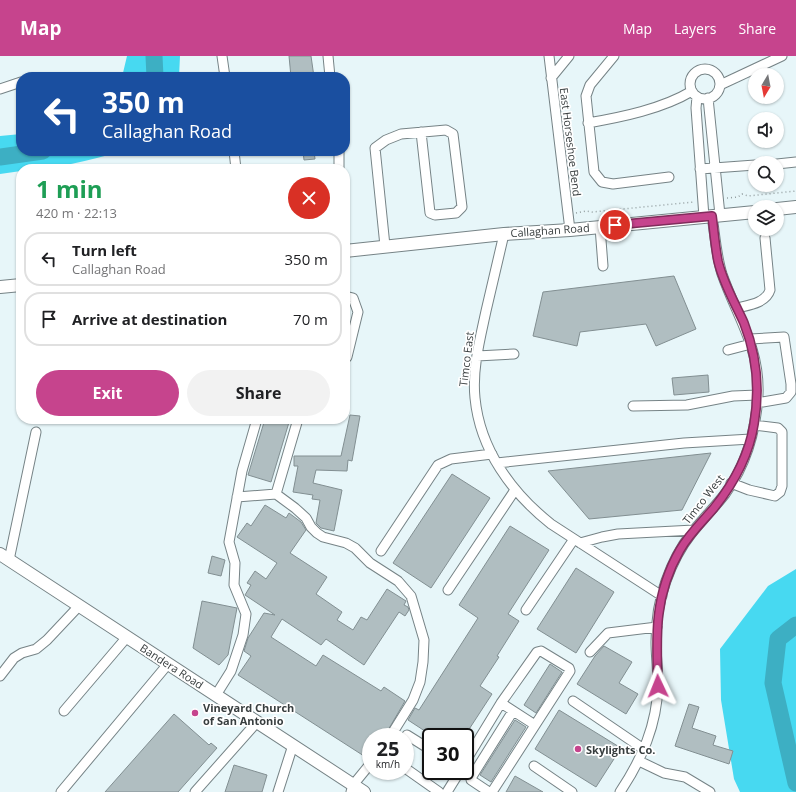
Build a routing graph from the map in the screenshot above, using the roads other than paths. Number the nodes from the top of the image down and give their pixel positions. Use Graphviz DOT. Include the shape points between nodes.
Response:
graph roads {
  1 [pos="222,56"];
  2 [pos="328,56"];
  3 [pos="549,56"];
  4 [pos="569,56"];
  5 [pos="614,56"];
  6 [pos="782,56"];
  7 [pos="224,72"];
  8 [pos="330,72"];
  9 [pos="551,78"];
  10 [pos="16,84"];
  11 [pos="720,85"];
  12 [pos="0,89"];
  13 [pos="694,94"];
  14 [pos="708,98"];
  15 [pos="588,123"];
  16 [pos="421,132"];
  17 [pos="796,162"];
  18 [pos="784,163"];
  19 [pos="748,165"];
  20 [pos="716,167"];
  21 [pos="700,168"];
  22 [pos="669,177"];
  23 [pos="796,207"];
  24 [pos="784,208"];
  25 [pos="748,213"];
  26 [pos="712,216"];
  27 [pos="600,227"];
  28 [pos="570,230"];
  29 [pos="504,234"];
  30 [pos="765,238"];
  31 [pos="385,246"];
  32 [pos="350,250"];
  33 [pos="603,266"];
  34 [pos="16,285"];
  35 [pos="0,287"];
  36 [pos="350,297"];
  37 [pos="737,308"];
  38 [pos="350,342"];
  39 [pos="750,342"];
  40 [pos="728,350"];
  41 [pos="514,354"];
  42 [pos="477,356"];
  43 [pos="757,399"];
  44 [pos="633,406"];
  45 [pos="255,424"];
  46 [pos="297,424"];
  47 [pos="754,425"];
  48 [pos="36,432"];
  49 [pos="751,439"];
  50 [pos="492,454"];
  51 [pos="497,463"];
  52 [pos="731,483"];
  53 [pos="515,490"];
  54 [pos="276,494"];
  55 [pos="237,497"];
  56 [pos="694,530"];
  57 [pos="577,541"];
  58 [pos="381,551"];
  59 [pos="4,557"];
  60 [pos="448,590"];
  61 [pos="662,596"];
  62 [pos="79,606"];
  63 [pos="526,610"];
  64 [pos="657,627"];
  65 [pos="127,637"];
  66 [pos="590,652"];
  67 [pos="168,664"];
  68 [pos="0,676"];
  69 [pos="216,695"];
  70 [pos="573,701"];
  71 [pos="501,703"];
  72 [pos="64,711"];
  73 [pos="512,711"];
  74 [pos="257,722"];
  75 [pos="535,725"];
  76 [pos="396,728"];
  77 [pos="293,746"];
  78 [pos="474,747"];
  79 [pos="645,750"];
  80 [pos="639,761"];
  81 [pos="534,766"];
  82 [pos="414,774"];
  83 [pos="362,775"];
  84 [pos="454,780"];
  85 [pos="352,788"];
  86 [pos="61,792"];
  87 [pos="195,792"];
  88 [pos="278,792"];
  89 [pos="364,792"];
  90 [pos="439,792"];
  91 [pos="447,792"];
  92 [pos="489,792"];
  93 [pos="492,792"];
  94 [pos="572,792"];
  95 [pos="620,792"];
  96 [pos="710,792"];
  1 -- 7 [label="street"];
  2 -- 8 [label="street"];
  3 -- 9 [label="street, East Horseshoe Bend"];
  4 -- 9 [label="street"];
  5 -- 15 [label="street" via="590,85 586,96"];
  6 -- 11 [label="street"];
  9 -- 28 [label="street, East Horseshoe Bend"];
  10 -- 12 [label="street"];
  11 -- 13 [label="street" via="720,80 714,72 705,68 700,69 690,79 689,84"];
  11 -- 14 [label="street" via="716,94"];
  13 -- 14 [label="street"];
  13 -- 15 [label="street" via="626,116"];
  13 -- 21 [label="street"];
  14 -- 20 [label="street"];
  15 -- 22 [label="street" via="594,172 602,182 613,184"];
  16 -- 16 [label="street" via="446,130 453,134 462,207 456,213 430,213"];
  16 -- 31 [label="street" via="401,134 375,148"];
  17 -- 18 [label="street"];
  19 -- 20 [label="street"];
  20 -- 21 [label="street"];
  20 -- 26 [label="street"];
  21 -- 26 [label="street"];
  23 -- 24 [label="main road"];
  25 -- 26 [label="main road, Callaghan Road"];
  26 -- 27 [label="main road, Callaghan Road"];
  26 -- 37 [label="street, Timco West" via="718,261"];
  27 -- 28 [label="main road, Callaghan Road"];
  27 -- 33 [label="street"];
  28 -- 29 [label="main road, Callaghan Road"];
  29 -- 31 [label="main road, Callaghan Road"];
  29 -- 42 [label="street, Timco East"];
  30 -- 37 [label="street" via="770,290 759,302"];
  31 -- 32 [label="main road, Callaghan Road"];
  34 -- 35 [label="main road"];
  36 -- 38 [label="street" via="353,298 358,312"];
  37 -- 39 [label="street, Timco West"];
  39 -- 40 [label="street"];
  39 -- 43 [label="street, Timco West" via="757,374"];
  39 -- 43 [label="street" via="784,337 791,384 791,392 786,398"];
  41 -- 42 [label="street"];
  42 -- 50 [label="street, Timco East" via="474,381 477,414"];
  43 -- 44 [label="street" via="733,396 687,404"];
  43 -- 47 [label="street, Timco West"];
  45 -- 55 [label="street"];
  46 -- 54 [label="street"];
  47 -- 49 [label="street, Timco West"];
  47 -- 52 [label="street" via="778,428 782,432 780,492 775,496"];
  48 -- 59 [label="street"];
  49 -- 51 [label="street" via="684,443"];
  49 -- 52 [label="street, Timco West"];
  50 -- 51 [label="street, Timco East"];
  50 -- 58 [label="street" via="450,459 438,464"];
  51 -- 53 [label="street, Timco East"];
  52 -- 56 [label="street, Timco West" via="714,508"];
  53 -- 57 [label="street, Timco East" via="535,512"];
  53 -- 60 [label="street"];
  54 -- 55 [label="street"];
  54 -- 76 [label="street" via="306,518 317,533 346,543 398,581 411,596 424,640 423,662 420,682 413,700"];
  55 -- 69 [label="street" via="229,542 234,563 234,585 246,614 243,635 230,672"];
  56 -- 57 [label="street" via="618,534"];
  56 -- 61 [label="street, Timco West" via="672,566"];
  57 -- 61 [label="street, Timco East"];
  57 -- 63 [label="street"];
  59 -- 62 [label="main road, Bandera Road"];
  61 -- 64 [label="street, Timco West"];
  62 -- 65 [label="main road, Bandera Road"];
  62 -- 68 [label="street" via="47,640 36,649 14,658"];
  64 -- 66 [label="street" via="608,633"];
  64 -- 79 [label="street, Timco West" via="658,686"];
  65 -- 67 [label="main road, Bandera Road"];
  65 -- 72 [label="street"];
  67 -- 69 [label="main road, Bandera Road"];
  67 -- 86 [label="street"];
  69 -- 74 [label="main road, Bandera Road"];
  70 -- 79 [label="street"];
  71 -- 73 [label="street"];
  71 -- 75 [label="street" via="537,652 541,651 569,668 570,671"];
  71 -- 78 [label="street"];
  73 -- 75 [label="street"];
  73 -- 92 [label="street" via="471,778"];
  74 -- 77 [label="main road, Bandera Road"];
  74 -- 87 [label="street"];
  75 -- 93 [label="street"];
  77 -- 85 [label="main road, Bandera Road"];
  77 -- 88 [label="street"];
  79 -- 80 [label="street, Timco West"];
  80 -- 95 [label="street, Timco West"];
  80 -- 96 [label="street" via="664,773 685,777"];
  81 -- 94 [label="street"];
  82 -- 90 [label="street"];
  83 -- 85 [label="street"];
  84 -- 91 [label="street"];
  85 -- 89 [label="main road, Bandera Road"];
}
